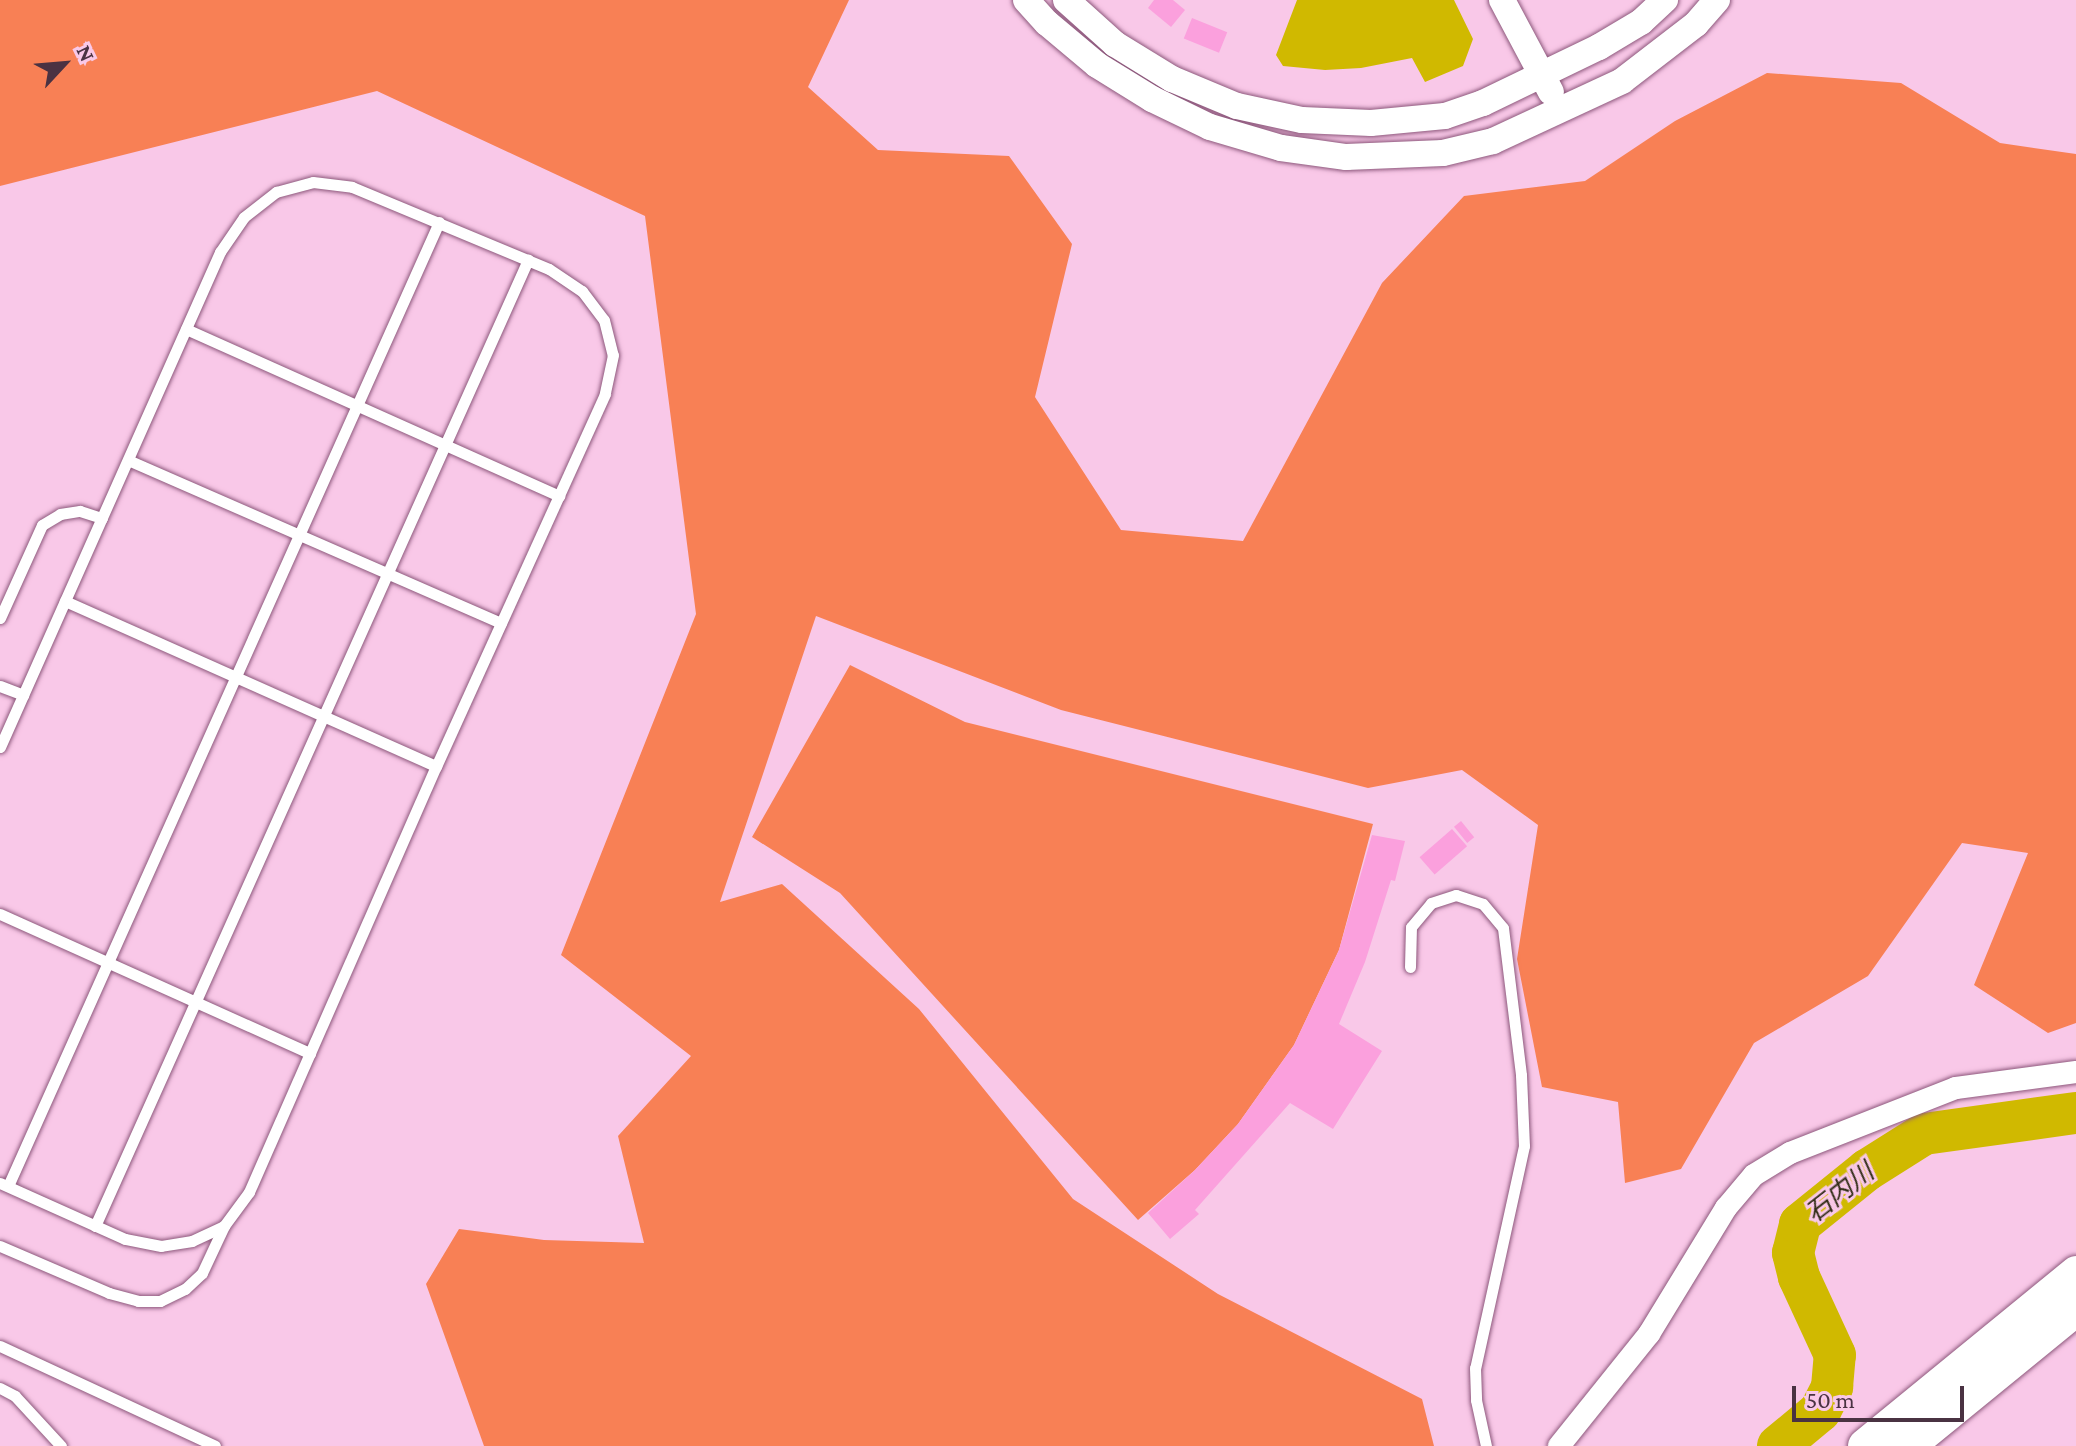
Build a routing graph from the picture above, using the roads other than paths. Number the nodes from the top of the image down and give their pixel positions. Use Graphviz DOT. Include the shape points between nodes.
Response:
graph roads {
  1 [pos="1026,0"];
  2 [pos="1066,0"];
  3 [pos="1502,0"];
  4 [pos="1665,0"];
  5 [pos="1717,0"];
  6 [pos="1543,77"];
  7 [pos="1560,112"];
  8 [pos="439,222"];
  9 [pos="528,260"];
  10 [pos="186,329"];
  11 [pos="357,406"];
  12 [pos="445,445"];
  13 [pos="128,460"];
  14 [pos="559,496"];
  15 [pos="102,518"];
  16 [pos="298,534"];
  17 [pos="387,573"];
  18 [pos="65,601"];
  19 [pos="0,618"];
  20 [pos="501,623"];
  21 [pos="235,675"];
  22 [pos="0,686"];
  23 [pos="23,695"];
  24 [pos="324,715"];
  25 [pos="0,747"];
  26 [pos="436,766"];
  27 [pos="0,914"];
  28 [pos="108,963"];
  29 [pos="1410,967"];
  30 [pos="195,1002"];
  31 [pos="310,1053"];
  32 [pos="2076,1072"];
  33 [pos="4,1184"];
  34 [pos="95,1226"];
  35 [pos="224,1226"];
  36 [pos="0,1246"];
  37 [pos="2076,1273"];
  38 [pos="2076,1309"];
  39 [pos="0,1346"];
  40 [pos="0,1388"];
  41 [pos="61,1446"];
  42 [pos="215,1446"];
  43 [pos="1486,1446"];
  44 [pos="1559,1446"];
  45 [pos="1865,1446"];
  46 [pos="1908,1446"];
  1 -- 7 [label="street" via="1097,65 1152,99 1210,127 1281,148 1346,157 1443,153 1493,141"];
  2 -- 6 [label="street" via="1115,44 1172,79 1237,106 1302,120 1371,123 1445,116"];
  3 -- 6 [label="street"];
  4 -- 6 [label="street" via="1641,22"];
  5 -- 7 [label="street" via="1696,24 1622,81"];
  6 -- 7 [label="street"];
  8 -- 9 [label="lane"];
  8 -- 10 [label="lane" via="352,187 313,182 276,192 244,217 220,252"];
  8 -- 11 [label="lane"];
  9 -- 12 [label="lane"];
  9 -- 14 [label="lane" via="582,291 604,320 613,355 605,394"];
  10 -- 11 [label="lane"];
  10 -- 13 [label="lane"];
  11 -- 12 [label="lane"];
  11 -- 16 [label="lane"];
  12 -- 14 [label="lane"];
  12 -- 17 [label="lane"];
  13 -- 15 [label="lane"];
  13 -- 16 [label="lane"];
  14 -- 20 [label="lane"];
  15 -- 18 [label="lane"];
  15 -- 19 [label="lane" via="80,511 60,514 42,525"];
  16 -- 17 [label="lane"];
  16 -- 21 [label="lane"];
  17 -- 20 [label="lane"];
  17 -- 24 [label="lane"];
  18 -- 21 [label="lane"];
  18 -- 23 [label="lane"];
  20 -- 26 [label="lane"];
  21 -- 24 [label="lane"];
  21 -- 28 [label="lane"];
  22 -- 23 [label="lane"];
  23 -- 25 [label="lane"];
  24 -- 26 [label="lane"];
  24 -- 30 [label="lane"];
  26 -- 31 [label="lane"];
  27 -- 28 [label="lane"];
  28 -- 30 [label="lane"];
  28 -- 33 [label="lane"];
  29 -- 43 [label="lane" via="1411,927 1431,903 1456,895 1483,904 1503,928 1524,1146 1475,1368"];
  30 -- 31 [label="lane"];
  30 -- 34 [label="lane"];
  31 -- 35 [label="lane" via="249,1192"];
  32 -- 44 [label="street" via="1956,1088 1790,1153 1754,1175 1726,1208 1649,1334"];
  33 -- 34 [label="lane"];
  34 -- 35 [label="lane" via="161,1246 192,1241"];
  35 -- 36 [label="lane" via="202,1273 160,1301 109,1293"];
  37 -- 45 [label="main road"];
  38 -- 46 [label="main road"];
  39 -- 42 [label="lane"];
  40 -- 41 [label="lane" via="15,1396"];
}
